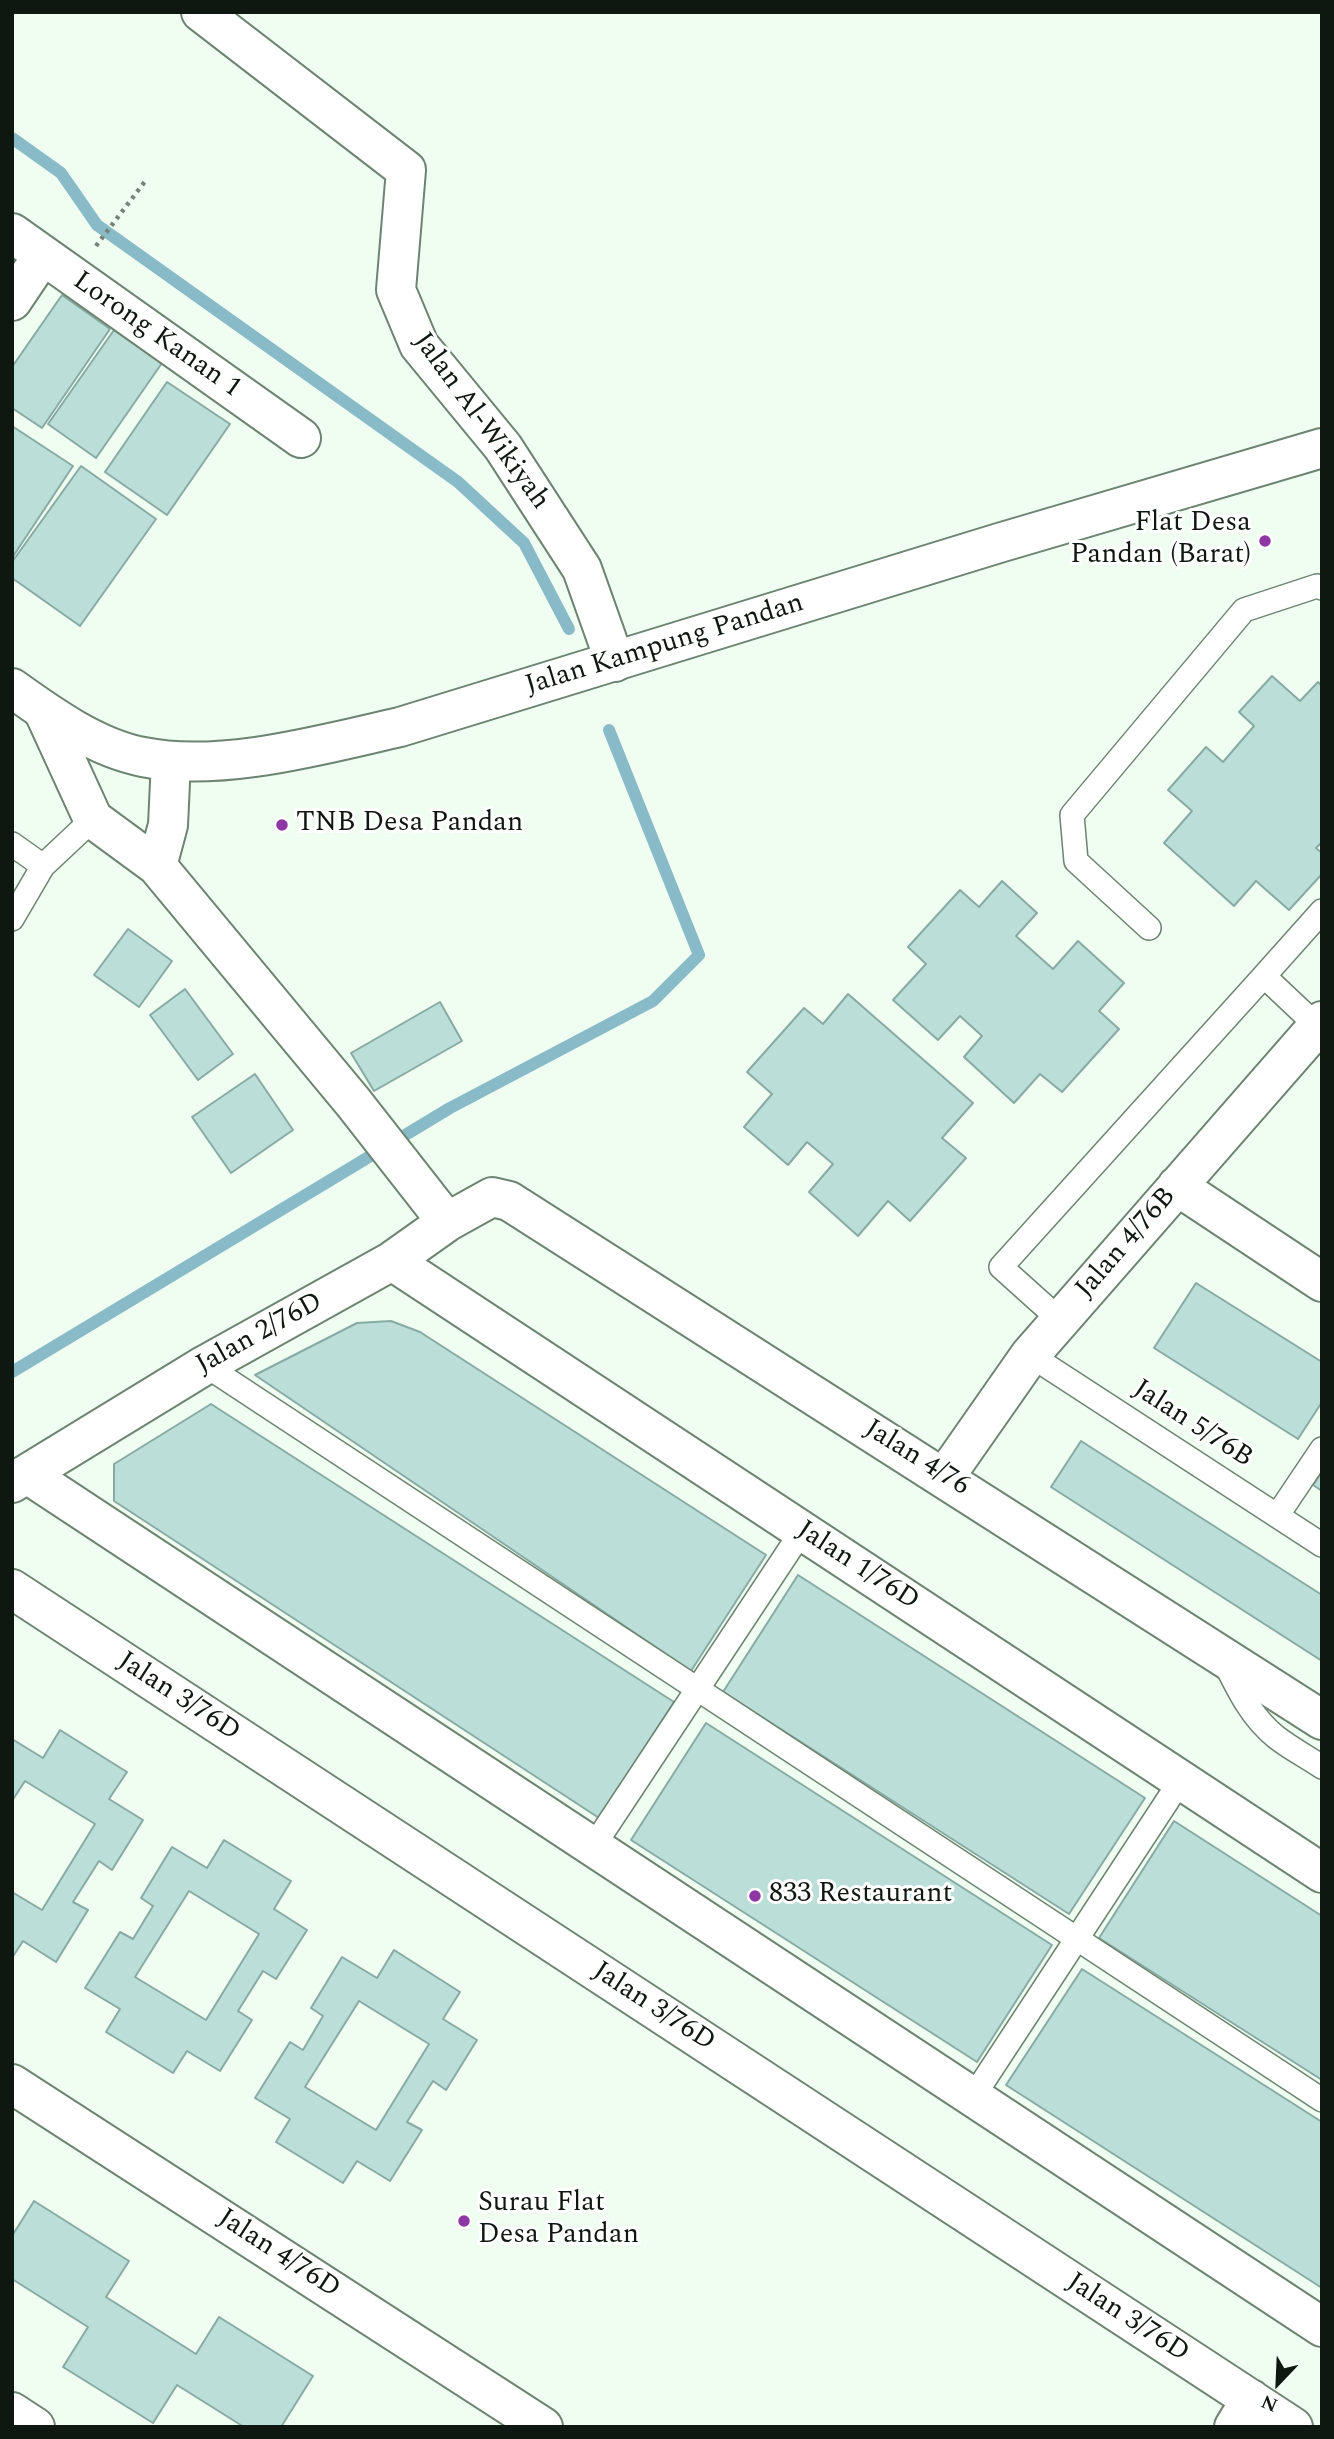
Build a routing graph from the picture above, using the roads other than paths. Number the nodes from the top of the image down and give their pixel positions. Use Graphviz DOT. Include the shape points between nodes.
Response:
graph roads {
  1 [pos="201,12"];
  2 [pos="12,233"];
  3 [pos="43,255"];
  4 [pos="12,301"];
  5 [pos="300,438"];
  6 [pos="1322,448"];
  7 [pos="1322,588"];
  8 [pos="615,662"];
  9 [pos="12,688"];
  10 [pos="43,710"];
  11 [pos="171,761"];
  12 [pos="93,819"];
  13 [pos="12,845"];
  14 [pos="43,866"];
  15 [pos="156,866"];
  16 [pos="1322,911"];
  17 [pos="12,919"];
  18 [pos="1149,928"];
  19 [pos="1264,976"];
  20 [pos="1320,1023"];
  21 [pos="1177,1186"];
  22 [pos="509,1201"];
  23 [pos="447,1222"];
  24 [pos="392,1261"];
  25 [pos="1322,1282"];
  26 [pos="1060,1320"];
  27 [pos="1030,1355"];
  28 [pos="205,1365"];
  29 [pos="1322,1449"];
  30 [pos="944,1478"];
  31 [pos="19,1479"];
  32 [pos="1278,1516"];
  33 [pos="802,1531"];
  34 [pos="1322,1545"];
  35 [pos="12,1589"];
  36 [pos="1221,1655"];
  37 [pos="697,1689"];
  38 [pos="1322,1720"];
  39 [pos="1322,1766"];
  40 [pos="1181,1780"];
  41 [pos="593,1847"];
  42 [pos="1322,1873"];
  43 [pos="1077,1939"];
  44 [pos="12,2084"];
  45 [pos="973,2097"];
  46 [pos="1322,2100"];
  47 [pos="1322,2327"];
  48 [pos="12,2412"];
  49 [pos="1242,2413"];
  50 [pos="35,2427"];
  51 [pos="543,2427"];
  52 [pos="1293,2427"];
  1 -- 8 [label="street, Jalan Al-Wikiyah" via="406,170 396,289 419,345 503,447 582,569"];
  2 -- 3 [label="street, Lorong Kanan 1"];
  3 -- 4 [label="street"];
  3 -- 5 [label="street, Lorong Kanan 1"];
  6 -- 8 [label="street, Jalan Kampung Pandan"];
  7 -- 18 [label="lane" via="1244,610 1072,815 1076,861"];
  8 -- 11 [label="street, Jalan Kampung Pandan" via="335,742 223,762"];
  9 -- 10 [label="street, Jalan Kampung Pandan"];
  10 -- 11 [label="street, Jalan Kampung Pandan" via="105,744 141,757"];
  10 -- 12 [label="street"];
  11 -- 15 [label="street" via="168,825"];
  12 -- 14 [label="lane"];
  12 -- 15 [label="street"];
  13 -- 14 [label="lane"];
  14 -- 17 [label="lane"];
  15 -- 23 [label="street"];
  16 -- 19 [label="lane"];
  19 -- 20 [label="lane"];
  19 -- 26 [label="lane" via="1001,1267"];
  20 -- 21 [label="street, Jalan 4/76B"];
  21 -- 25 [label="street"];
  21 -- 26 [label="street, Jalan 4/76B"];
  22 -- 23 [label="street, Jalan 2/76D" via="492,1197"];
  22 -- 30 [label="street, Jalan 4/76"];
  23 -- 24 [label="street, Jalan 2/76D"];
  24 -- 28 [label="street, Jalan 2/76D"];
  24 -- 33 [label="street, Jalan 1/76D"];
  26 -- 27 [label="street, Jalan 4/76B"];
  27 -- 30 [label="street, Jalan 4/76B"];
  27 -- 32 [label="lane, Jalan 5/76B"];
  28 -- 31 [label="street, Jalan 2/76D"];
  28 -- 37 [label="lane"];
  29 -- 32 [label="lane"];
  30 -- 36 [label="street, Jalan 4/76"];
  31 -- 41 [label="street"];
  32 -- 34 [label="lane, Jalan 5/76B"];
  33 -- 37 [label="lane"];
  33 -- 40 [label="street, Jalan 1/76D"];
  35 -- 49 [label="street, Jalan 3/76D"];
  36 -- 38 [label="street, Jalan 4/76"];
  36 -- 39 [label="lane" via="1258,1720"];
  37 -- 41 [label="lane"];
  37 -- 43 [label="lane"];
  40 -- 42 [label="street, Jalan 1/76D"];
  40 -- 43 [label="lane"];
  41 -- 45 [label="street"];
  43 -- 45 [label="lane"];
  43 -- 46 [label="lane"];
  44 -- 51 [label="street, Jalan 4/76D"];
  45 -- 47 [label="street"];
  48 -- 50 [label="street"];
  49 -- 52 [label="street, Jalan 3/76D"];
}
